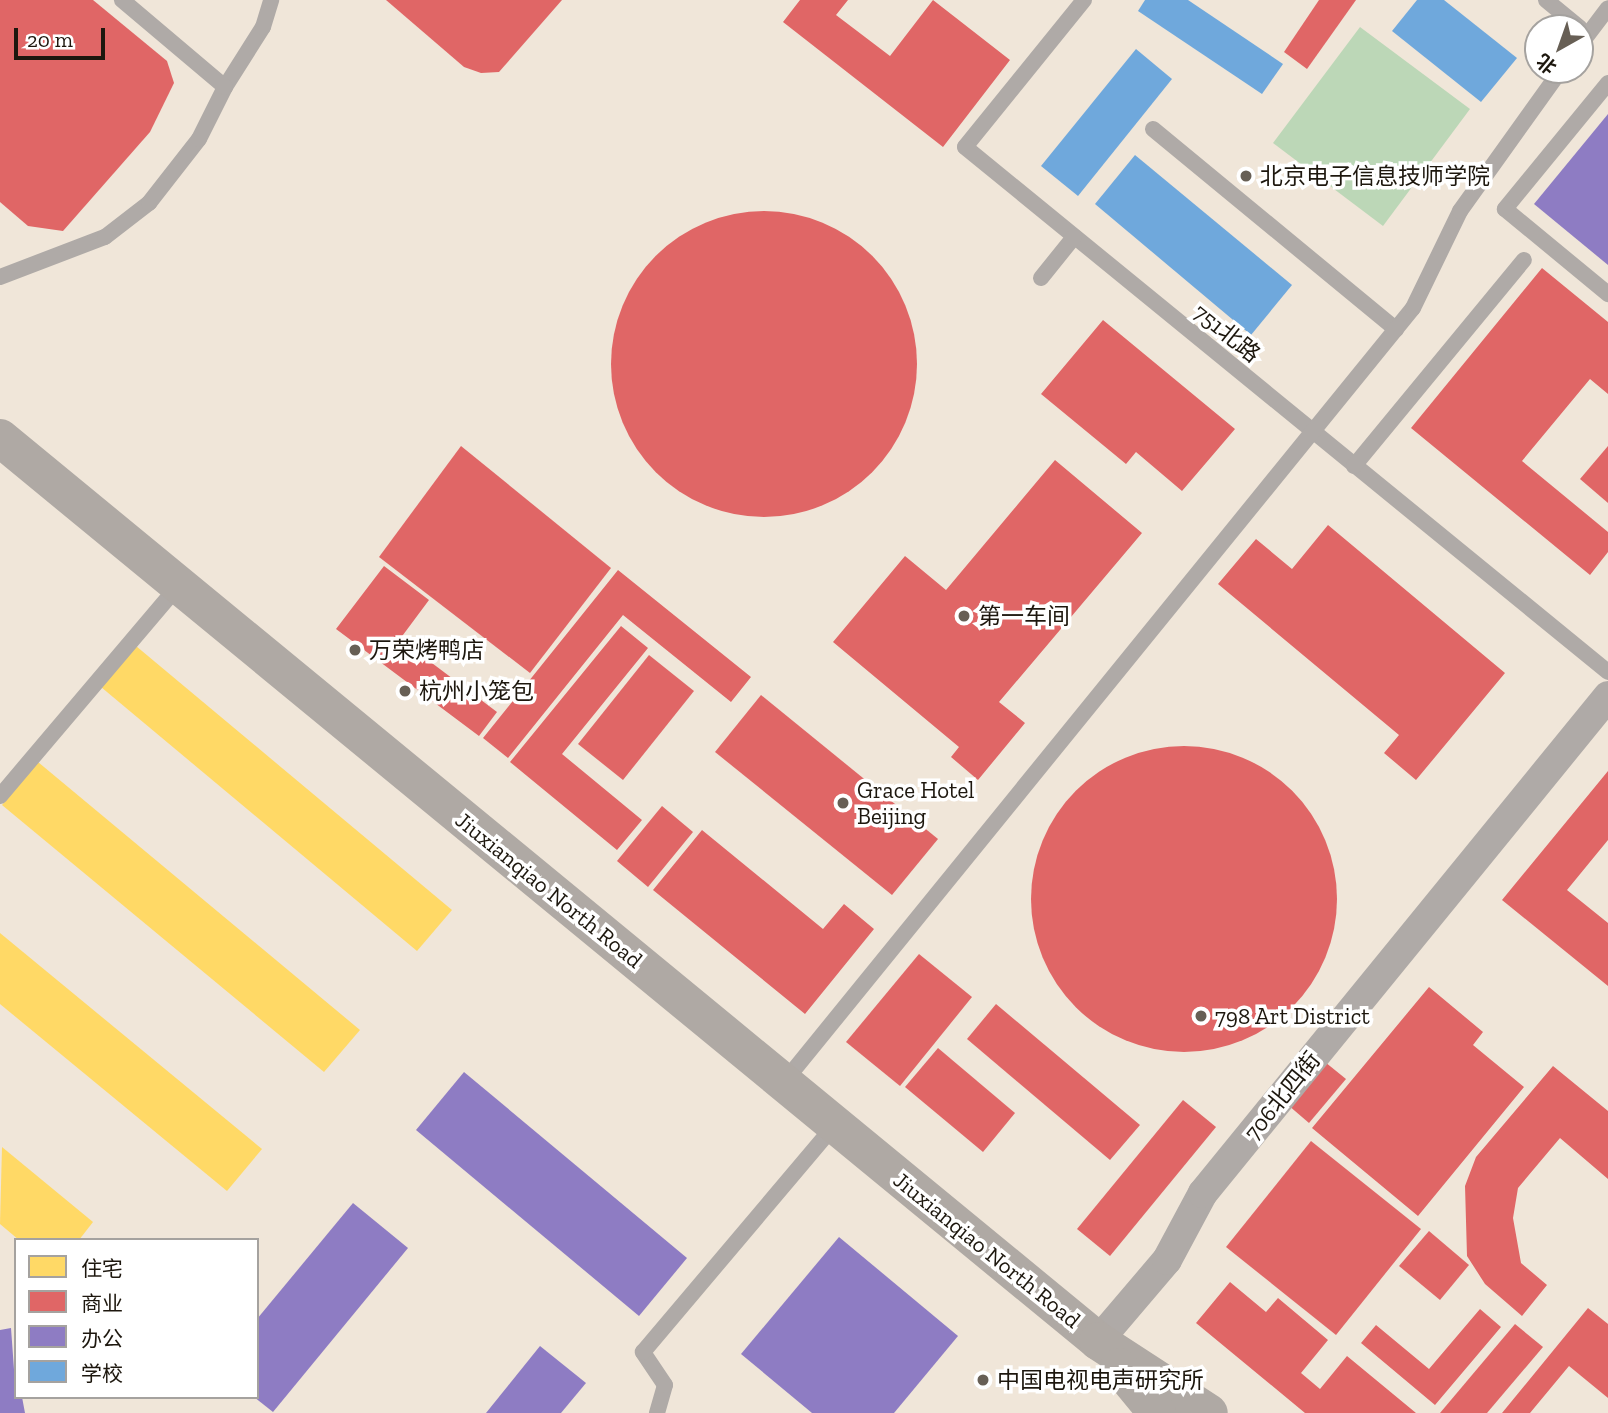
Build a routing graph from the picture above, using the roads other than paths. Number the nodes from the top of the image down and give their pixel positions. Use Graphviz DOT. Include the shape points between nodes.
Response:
graph roads {
  1 [pos="122,0"];
  2 [pos="271,0"];
  3 [pos="1084,0"];
  4 [pos="1546,0"];
  5 [pos="1608,8"];
  6 [pos="1561,14"];
  7 [pos="1594,22"];
  8 [pos="1608,83"];
  9 [pos="1551,84"];
  10 [pos="225,87"];
  11 [pos="1153,129"];
  12 [pos="1074,237"];
  13 [pos="1524,260"];
  14 [pos="0,276"];
  15 [pos="1041,278"];
  16 [pos="1608,294"];
  17 [pos="1396,329"];
  18 [pos="1315,434"];
  19 [pos="0,438"];
  20 [pos="1354,466"];
  21 [pos="177,587"];
  22 [pos="1608,672"];
  23 [pos="1608,696"];
  24 [pos="0,796"];
  25 [pos="784,1082"];
  26 [pos="835,1125"];
  27 [pos="1098,1341"];
  28 [pos="657,1413"];
  29 [pos="1157,1413"];
  30 [pos="1209,1413"];
  1 -- 10 [label="lane"];
  2 -- 10 [label="lane" via="263,27"];
  3 -- 12 [label="lane, 751北路" via="965,147"];
  4 -- 6 [label="lane"];
  5 -- 7 [label="lane"];
  8 -- 16 [label="lane" via="1505,209"];
  9 -- 17 [label="lane" via="1460,211"];
  10 -- 14 [label="lane" via="199,139 149,203 105,237"];
  11 -- 17 [label="lane"];
  12 -- 15 [label="lane"];
  12 -- 18 [label="lane, 751北路"];
  13 -- 20 [label="lane"];
  17 -- 18 [label="lane"];
  18 -- 20 [label="lane, 751北路"];
  18 -- 25 [label="lane"];
  19 -- 21 [label="street, Jiuxianqiao North Road"];
  20 -- 22 [label="lane, 751北路"];
  21 -- 24 [label="lane"];
  21 -- 25 [label="street, Jiuxianqiao North Road"];
  23 -- 27 [label="street, 706北四街" via="1203,1193 1167,1260"];
  25 -- 26 [label="street, Jiuxianqiao North Road"];
  26 -- 27 [label="street, Jiuxianqiao North Road"];
  26 -- 28 [label="lane" via="643,1352 665,1385"];
  27 -- 29 [label="street, Jiuxianqiao North Road"];
  27 -- 30 [label="street, Jiuxianqiao North Road"];
}
